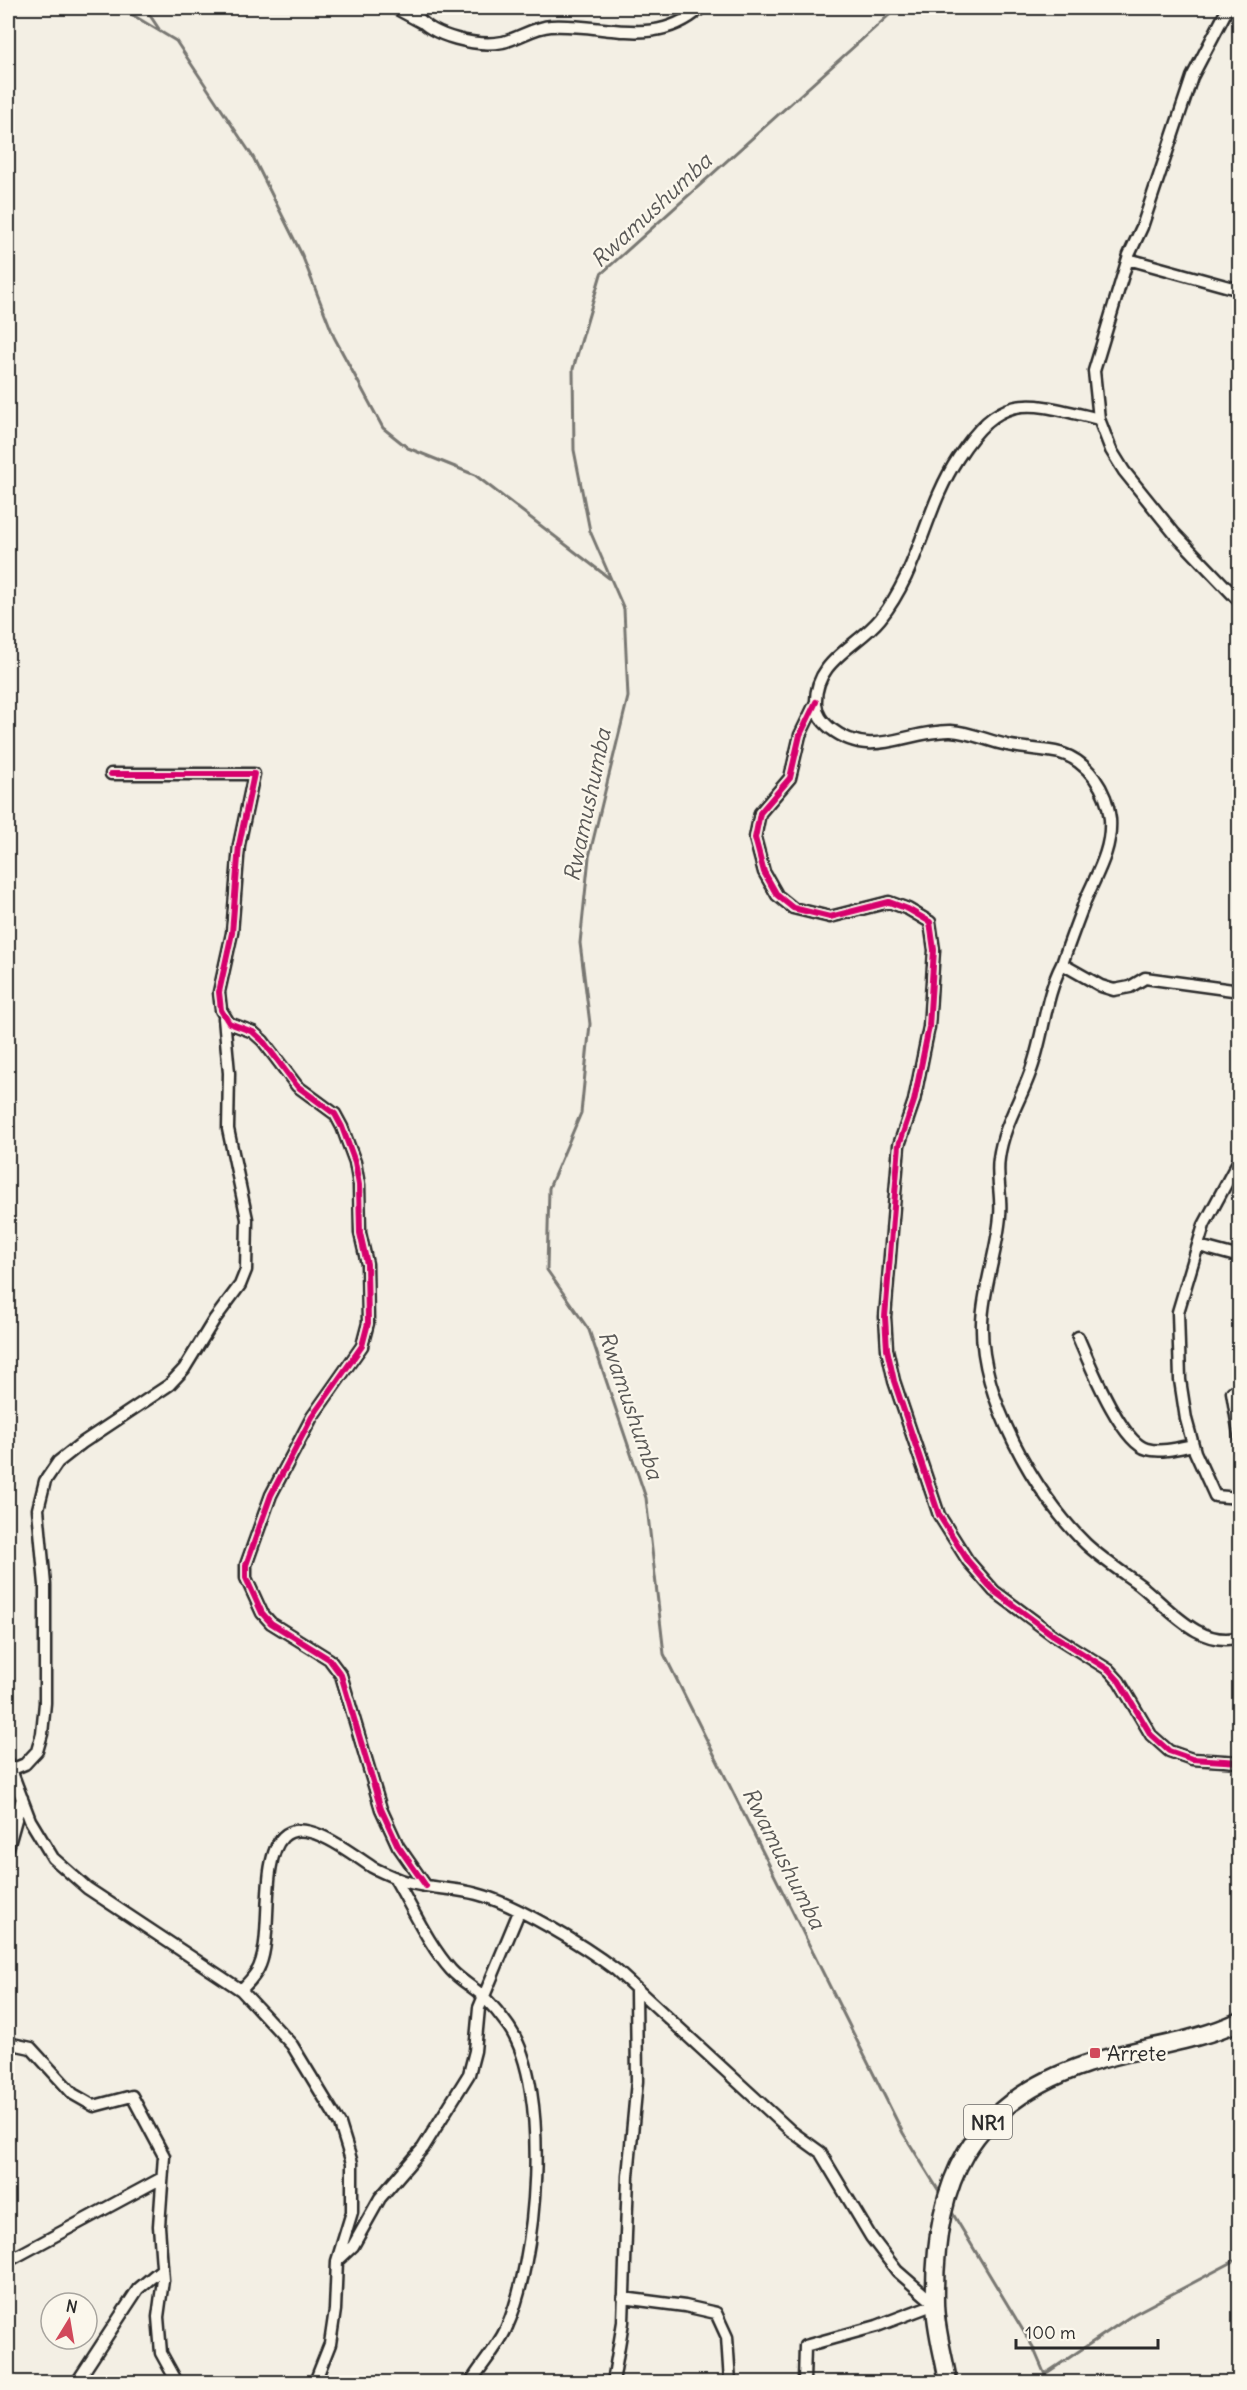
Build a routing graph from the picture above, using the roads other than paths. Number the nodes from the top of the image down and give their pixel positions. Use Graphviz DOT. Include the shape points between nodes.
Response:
graph roads {
  1 [pos="395,8"];
  2 [pos="417,8"];
  3 [pos="701,8"];
  4 [pos="1228,8"];
  5 [pos="423,23"];
  6 [pos="1128,259"];
  7 [pos="1239,290"];
  8 [pos="1099,418"];
  9 [pos="1239,602"];
  10 [pos="816,702"];
  11 [pos="111,774"];
  12 [pos="1062,964"];
  13 [pos="1239,991"];
  14 [pos="224,1018"];
  15 [pos="1239,1158"];
  16 [pos="1199,1246"];
  17 [pos="1239,1257"];
  18 [pos="1078,1338"];
  19 [pos="1232,1392"];
  20 [pos="1239,1440"];
  21 [pos="1193,1445"];
  22 [pos="1239,1498"];
  23 [pos="1239,1637"];
  24 [pos="1239,1762"];
  25 [pos="9,1768"];
  26 [pos="22,1798"];
  27 [pos="8,1848"];
  28 [pos="394,1877"];
  29 [pos="426,1886"];
  30 [pos="519,1912"];
  31 [pos="242,1990"];
  32 [pos="636,1990"];
  33 [pos="484,1997"];
  34 [pos="1239,2021"];
  35 [pos="8,2043"];
  36 [pos="162,2178"];
  37 [pos="8,2261"];
  38 [pos="337,2262"];
  39 [pos="162,2269"];
  40 [pos="623,2298"];
  41 [pos="935,2304"];
  42 [pos="77,2382"];
  43 [pos="177,2382"];
  44 [pos="315,2382"];
  45 [pos="471,2382"];
  46 [pos="613,2382"];
  47 [pos="730,2382"];
  48 [pos="804,2382"];
  49 [pos="948,2382"];
  1 -- 5 [label="street"];
  2 -- 5 [label="street"];
  3 -- 5 [label="street" via="678,25 654,31 548,26 495,43 443,33"];
  4 -- 6 [label="street" via="1192,77"];
  6 -- 7 [label="street"];
  6 -- 8 [label="street" via="1095,361"];
  8 -- 9 [label="street" via="1124,471 1174,533"];
  8 -- 10 [label="street" via="1027,404 1002,411 984,425 956,460 896,597 865,635 831,662 819,685"];
  10 -- 12 [label="street" via="823,722 858,743 874,745 950,731 970,733 1017,747 1063,754 1089,772 1106,801 1110,820 1108,846"];
  10 -- 24 [label="street" via="800,735 790,778 760,813 755,838 764,872 777,895 793,908 830,917 889,902 930,922 934,950 929,1027 914,1101 899,1145 885,1317 894,1381 939,1515 968,1561 994,1591 1114,1675 1151,1735 1169,1751 1192,1759"];
  11 -- 14 [label="street" via="254,774 239,845 232,933 219,992"];
  12 -- 13 [label="street" via="1114,990 1145,978"];
  12 -- 23 [label="street" via="1049,995 1031,1071 1011,1116 998,1160 999,1225 984,1292 982,1325 990,1386 1046,1498 1087,1545 1191,1628 1217,1639"];
  14 -- 25 [label="street" via="230,1073 228,1129 247,1219 246,1270 240,1285 169,1384 82,1443 58,1462 45,1481 38,1509 45,1585 42,1734 37,1751 25,1764"];
  14 -- 29 [label="street" via="253,1032 297,1086 335,1114 355,1162 360,1233 367,1264 366,1335 312,1417 271,1495 246,1565 246,1578 271,1623 329,1659 341,1675 381,1809 398,1846"];
  15 -- 16 [label="street" via="1204,1225"];
  16 -- 17 [label="street"];
  16 -- 21 [label="street" via="1178,1312 1180,1380"];
  18 -- 21 [label="street" via="1117,1419 1138,1445 1162,1450"];
  19 -- 20 [label="street"];
  21 -- 22 [label="street" via="1215,1496"];
  25 -- 26 [label="street"];
  26 -- 27 [label="street"];
  26 -- 31 [label="street" via="53,1858 87,1888"];
  28 -- 29 [label="street"];
  28 -- 31 [label="street" via="322,1835 289,1832 282,1838 272,1864 260,1967"];
  28 -- 33 [label="street" via="451,1971"];
  29 -- 30 [label="street" via="477,1894"];
  30 -- 32 [label="street" via="594,1953"];
  30 -- 33 [label="street"];
  31 -- 38 [label="street" via="292,2045 325,2096 350,2149 352,2212"];
  32 -- 40 [label="street" via="637,2081"];
  32 -- 41 [label="street" via="791,2131 820,2152 870,2237 897,2271"];
  33 -- 38 [label="street" via="469,2074 423,2148 380,2198 353,2246"];
  33 -- 45 [label="street" via="510,2028 524,2055 536,2128 536,2172 530,2231 515,2302 506,2329"];
  34 -- 41 [label="highway, NR1" via="1088,2063 1049,2078 996,2114 973,2139 948,2188 938,2237"];
  35 -- 36 [label="street" via="31,2048 73,2094 94,2106 132,2096 164,2156"];
  36 -- 37 [label="street"];
  36 -- 39 [label="street"];
  38 -- 44 [label="street" via="330,2344"];
  39 -- 42 [label="street" via="138,2289"];
  39 -- 43 [label="street" via="158,2318 161,2353"];
  40 -- 46 [label="street"];
  40 -- 47 [label="street" via="716,2313 728,2337"];
  41 -- 48 [label="street" via="877,2326 805,2346"];
  41 -- 49 [label="highway, NR1"];
}
